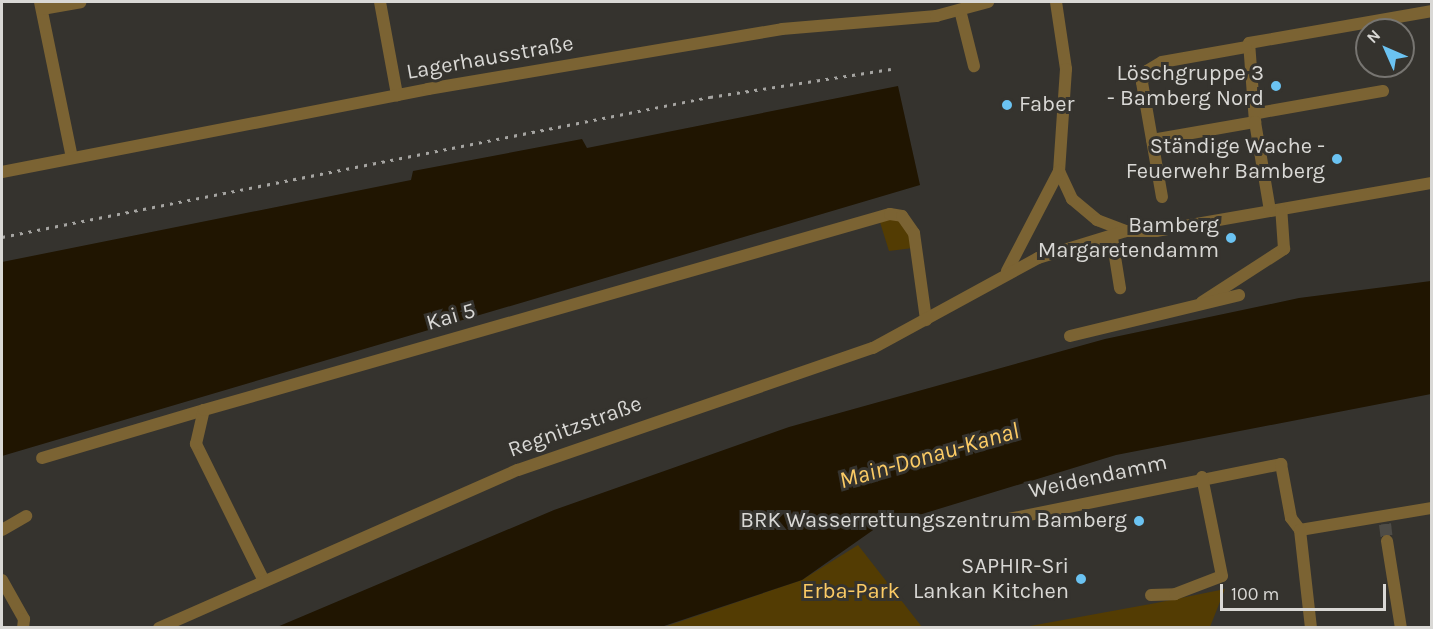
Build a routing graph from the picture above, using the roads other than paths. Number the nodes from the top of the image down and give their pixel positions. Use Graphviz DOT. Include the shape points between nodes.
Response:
graph roads {
  1 [pos="80,2"];
  2 [pos="380,2"];
  3 [pos="988,2"];
  4 [pos="1056,2"];
  5 [pos="41,5"];
  6 [pos="960,10"];
  7 [pos="1431,10"];
  8 [pos="1246,47"];
  9 [pos="974,66"];
  10 [pos="1383,91"];
  11 [pos="397,95"];
  12 [pos="1256,117"];
  13 [pos="1152,140"];
  14 [pos="72,158"];
  15 [pos="1059,171"];
  16 [pos="2,172"];
  17 [pos="1431,183"];
  18 [pos="1162,197"];
  19 [pos="1276,211"];
  20 [pos="1126,231"];
  21 [pos="1112,238"];
  22 [pos="1006,273"];
  23 [pos="1120,288"];
  24 [pos="1239,295"];
  25 [pos="1195,308"];
  26 [pos="926,320"];
  27 [pos="1070,336"];
  28 [pos="204,410"];
  29 [pos="42,458"];
  30 [pos="1202,477"];
  31 [pos="1431,508"];
  32 [pos="26,516"];
  33 [pos="1004,520"];
  34 [pos="1299,530"];
  35 [pos="2,531"];
  36 [pos="1387,541"];
  37 [pos="263,579"];
  38 [pos="2,580"];
  39 [pos="1151,595"];
  40 [pos="23,627"];
  41 [pos="159,627"];
  42 [pos="1311,627"];
  43 [pos="1401,627"];
  1 -- 5 [label="street"];
  2 -- 11 [label="street"];
  3 -- 6 [label="street, Lagerhausstraße"];
  4 -- 15 [label="street" via="1066,69"];
  5 -- 14 [label="street"];
  6 -- 9 [label="street"];
  6 -- 11 [label="street, Lagerhausstraße" via="782,29"];
  7 -- 8 [label="street"];
  8 -- 12 [label="street"];
  8 -- 13 [label="street" via="1162,62 1147,71 1142,82"];
  10 -- 12 [label="street"];
  11 -- 14 [label="street, Lagerhausstraße"];
  12 -- 13 [label="street"];
  12 -- 19 [label="street"];
  13 -- 18 [label="street"];
  14 -- 16 [label="street, Lagerhausstraße"];
  15 -- 20 [label="street" via="1080,208"];
  15 -- 22 [label="street"];
  17 -- 19 [label="street, Regnitzstraße"];
  19 -- 20 [label="street, Regnitzstraße"];
  19 -- 25 [label="street" via="1284,249"];
  20 -- 21 [label="street, Regnitzstraße"];
  21 -- 22 [label="street, Regnitzstraße" via="1038,258"];
  21 -- 23 [label="street"];
  22 -- 26 [label="street, Regnitzstraße"];
  24 -- 25 [label="street"];
  25 -- 27 [label="street"];
  26 -- 28 [label="street, Kai 5" via="914,233 902,216 890,214"];
  26 -- 37 [label="street, Regnitzstraße" via="873,348 509,474"];
  28 -- 29 [label="street, Kai 5"];
  28 -- 37 [label="street" via="196,444"];
  30 -- 33 [label="street, Weidendamm"];
  30 -- 34 [label="street, Weidendamm" via="1281,464 1291,518"];
  30 -- 39 [label="street, Weidendamm" via="1222,576 1175,594"];
  31 -- 34 [label="street" via="1384,520"];
  32 -- 35 [label="street"];
  34 -- 42 [label="street"];
  36 -- 43 [label="street"];
  37 -- 41 [label="street, Regnitzstraße"];
  38 -- 40 [label="street" via="24,619"];
}
